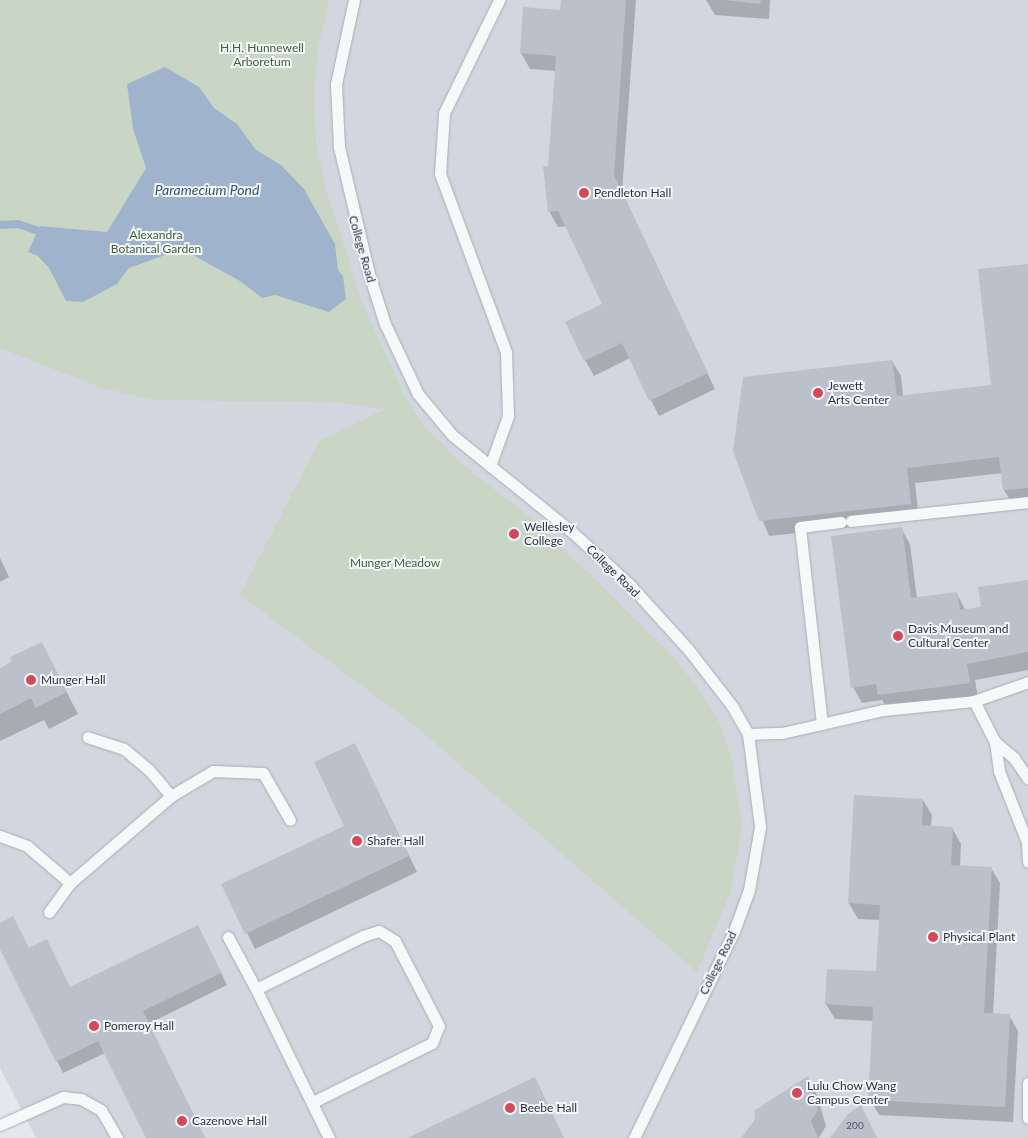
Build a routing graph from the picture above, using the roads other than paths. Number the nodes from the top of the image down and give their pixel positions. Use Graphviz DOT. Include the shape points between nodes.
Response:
graph roads {
  1 [pos="354,0"];
  2 [pos="498,0"];
  3 [pos="490,466"];
  4 [pos="1028,502"];
  5 [pos="1028,682"];
  6 [pos="974,701"];
  7 [pos="822,724"];
  8 [pos="748,734"];
  9 [pos="88,737"];
  10 [pos="995,742"];
  11 [pos="1028,779"];
  12 [pos="171,796"];
  13 [pos="290,820"];
  14 [pos="0,836"];
  15 [pos="1028,862"];
  16 [pos="70,883"];
  17 [pos="49,912"];
  18 [pos="228,937"];
  19 [pos="256,989"];
  20 [pos="1028,1083"];
  21 [pos="313,1102"];
  22 [pos="1028,1118"];
  23 [pos="0,1125"];
  24 [pos="117,1138"];
  25 [pos="329,1138"];
  26 [pos="634,1138"];
  1 -- 3 [label="lane, College Road" via="336,84 339,147 369,274 385,324 418,394 452,435"];
  2 -- 3 [label="lane" via="444,113 440,174 506,352 508,416"];
  3 -- 8 [label="lane, College Road" via="572,532 629,584 688,649 732,706"];
  4 -- 7 [label="lane" via="800,527"];
  5 -- 6 [label="lane"];
  6 -- 7 [label="lane" via="883,710"];
  6 -- 10 [label="lane"];
  7 -- 8 [label="lane" via="782,733"];
  8 -- 26 [label="lane, College Road" via="760,827 750,890 734,931"];
  9 -- 12 [label="lane" via="124,749 149,770"];
  10 -- 11 [label="lane" via="1014,758"];
  10 -- 15 [label="lane" via="999,771 1027,842"];
  12 -- 13 [label="lane" via="213,771 263,773"];
  12 -- 16 [label="lane"];
  14 -- 16 [label="lane" via="28,846"];
  16 -- 17 [label="lane"];
  18 -- 19 [label="lane"];
  19 -- 21 [label="lane"];
  19 -- 21 [label="lane" via="363,936 379,932 395,941 439,1026 432,1042"];
  20 -- 22 [label="lane"];
  21 -- 25 [label="lane"];
  23 -- 24 [label="lane" via="63,1097 81,1099 101,1110"];
}
